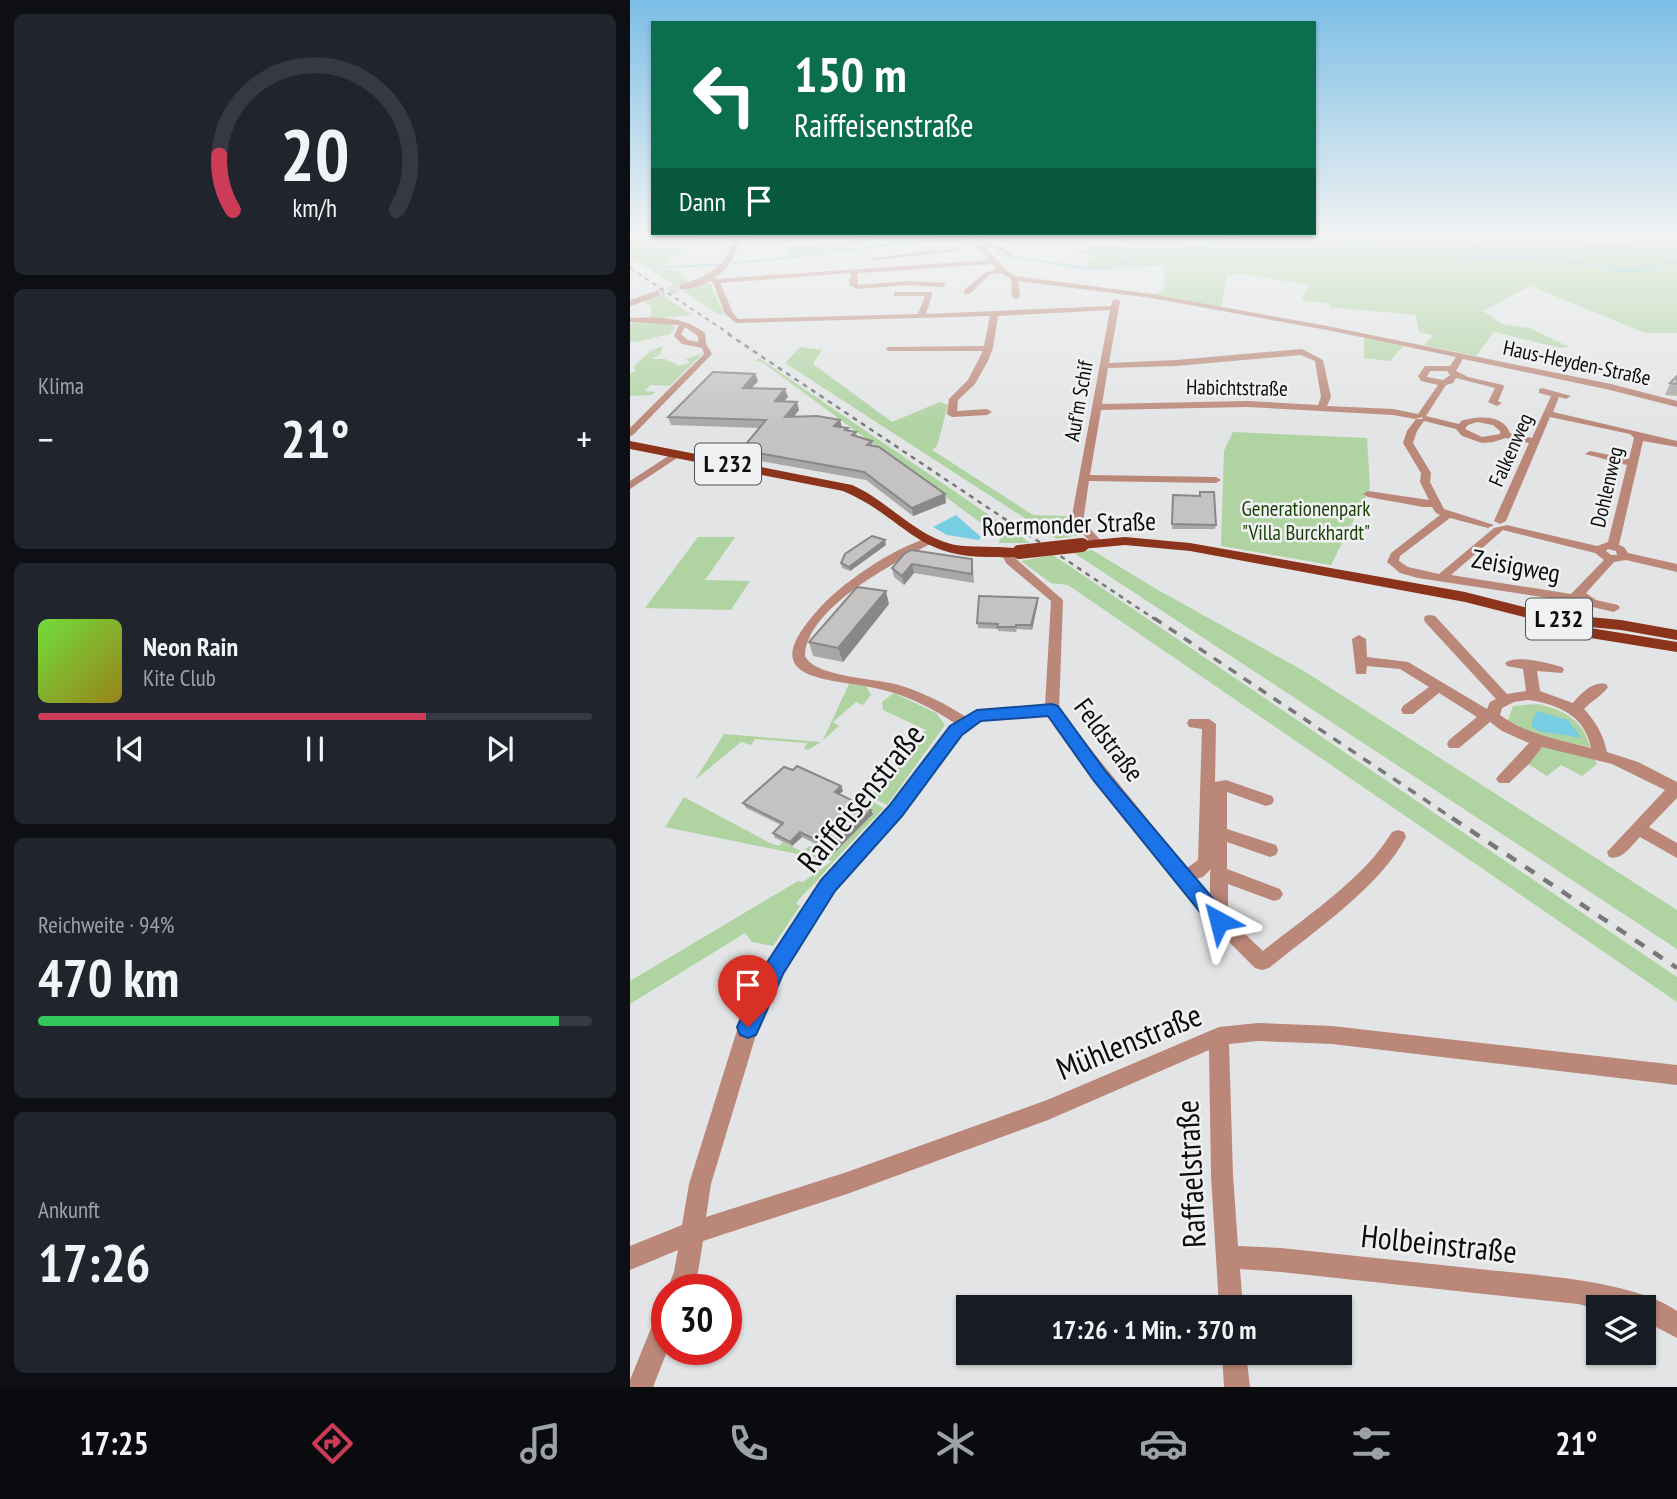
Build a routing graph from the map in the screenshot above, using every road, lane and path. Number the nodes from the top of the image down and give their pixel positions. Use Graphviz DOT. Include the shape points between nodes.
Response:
graph roads {
  1 [pos="722,299"];
  2 [pos="928,299"];
  3 [pos="1117,299"];
  4 [pos="1159,299"];
  5 [pos="1114,308"];
  6 [pos="994,314"];
  7 [pos="921,316"];
  8 [pos="630,320"];
  9 [pos="682,326"];
  10 [pos="702,345"];
  11 [pos="989,348"];
  12 [pos="889,349"];
  13 [pos="1461,356"];
  14 [pos="1104,366"];
  15 [pos="1454,372"];
  16 [pos="1443,383"];
  17 [pos="1542,391"];
  18 [pos="1677,404"];
  19 [pos="1096,407"];
  20 [pos="1322,408"];
  21 [pos="986,412"];
  22 [pos="1548,414"];
  23 [pos="1421,418"];
  24 [pos="1486,421"];
  25 [pos="1461,427"];
  26 [pos="630,433"];
  27 [pos="1505,435"];
  28 [pos="1639,437"];
  29 [pos="1536,442"];
  30 [pos="1677,444"];
  31 [pos="630,445"];
  32 [pos="676,454"];
  33 [pos="1590,454"];
  34 [pos="1631,463"];
  35 [pos="1085,478"];
  36 [pos="1216,480"];
  37 [pos="630,486"];
  38 [pos="1368,494"];
  39 [pos="1436,503"];
  40 [pos="1448,514"];
  41 [pos="1498,526"];
  42 [pos="929,541"];
  43 [pos="1090,544"];
  44 [pos="1013,552"];
  45 [pos="1616,553"];
  46 [pos="1677,568"];
  47 [pos="1444,576"];
  48 [pos="1579,594"];
  49 [pos="1443,595"];
  50 [pos="1614,608"];
  51 [pos="1430,619"];
  52 [pos="1677,635"];
  53 [pos="1359,639"];
  54 [pos="1677,647"];
  55 [pos="1512,663"];
  56 [pos="1529,664"];
  57 [pos="1558,670"];
  58 [pos="1438,687"];
  59 [pos="1601,687"];
  60 [pos="1534,696"];
  61 [pos="1504,699"];
  62 [pos="1576,709"];
  63 [pos="1052,710"];
  64 [pos="1408,710"];
  65 [pos="1490,716"];
  66 [pos="965,723"];
  67 [pos="1194,723"];
  68 [pos="1538,742"];
  69 [pos="1454,744"];
  70 [pos="1600,755"];
  71 [pos="1504,779"];
  72 [pos="1677,788"];
  73 [pos="1266,800"];
  74 [pos="1637,828"];
  75 [pos="1218,832"];
  76 [pos="1398,837"];
  77 [pos="1270,850"];
  78 [pos="1677,851"];
  79 [pos="1615,852"];
  80 [pos="1218,873"];
  81 [pos="1185,876"];
  82 [pos="1274,894"];
  83 [pos="1219,921"];
  84 [pos="1219,1036"];
  85 [pos="1677,1075"];
  86 [pos="694,1232"];
  87 [pos="1228,1257"];
  88 [pos="630,1258"];
  89 [pos="685,1274"];
  90 [pos="1230,1295"];
  91 [pos="1590,1295"];
  92 [pos="1656,1313"];
  93 [pos="1677,1326"];
  94 [pos="651,1360"];
  95 [pos="1235,1365"];
  96 [pos="640,1387"];
  97 [pos="1237,1387"];
  1 -- 7 [label="street" via="736,321"];
  2 -- 7 [label="street"];
  3 -- 5 [label="street, Auf'm Schif"];
  4 -- 13 [label="street, Haus-Heyden-Straße"];
  5 -- 6 [label="street"];
  5 -- 14 [label="street, Auf'm Schif"];
  6 -- 7 [label="street"];
  6 -- 11 [label="street"];
  8 -- 9 [label="street" via="670,321"];
  9 -- 10 [label="street" via="697,330"];
  9 -- 10 [label="street" via="677,334 683,340"];
  10 -- 26 [label="street" via="708,349 707,355"];
  11 -- 12 [label="street"];
  11 -- 21 [label="street" via="966,390 954,399 952,414"];
  13 -- 15 [label="street"];
  13 -- 18 [label="street, Haus-Heyden-Straße"];
  14 -- 19 [label="street, Auf'm Schif"];
  14 -- 20 [label="street" via="1302,352 1319,360 1326,397"];
  15 -- 16 [label="street" via="1450,381"];
  15 -- 16 [label="street" via="1428,368 1422,376"];
  15 -- 24 [label="street, Falkenweg" via="1500,387"];
  16 -- 23 [label="street"];
  17 -- 22 [label="street, Falkenweg" via="1561,395"];
  19 -- 20 [label="street, Habichtstraße" via="1225,403"];
  19 -- 35 [label="street, Auf'm Schif"];
  20 -- 23 [label="street, Habichtstraße"];
  22 -- 28 [label="street, Dohlenweg"];
  22 -- 29 [label="street, Falkenweg"];
  23 -- 25 [label="street, Habichtstraße"];
  23 -- 39 [label="street" via="1408,443 1426,473 1425,482"];
  24 -- 25 [label="street" via="1469,421"];
  24 -- 27 [label="street" via="1501,426"];
  25 -- 27 [label="street, Habichtstraße" via="1478,439"];
  27 -- 29 [label="street"];
  28 -- 30 [label="street, Dohlenweg"];
  28 -- 34 [label="street, Dohlenweg"];
  29 -- 41 [label="street, Falkenweg"];
  31 -- 32 [label="main road, Roermonder Straße / L 232"];
  32 -- 37 [label="street"];
  32 -- 42 [label="main road, Roermonder Straße / L 232" via="847,488 872,499"];
  33 -- 34 [label="street"];
  34 -- 45 [label="street, Dohlenweg"];
  35 -- 36 [label="street, Auf'm Schif"];
  35 -- 43 [label="street, Auf'm Schif" via="1078,515"];
  38 -- 39 [label="street"];
  39 -- 40 [label="street" via="1440,512"];
  40 -- 41 [label="street"];
  40 -- 47 [label="street, Zeisigweg" via="1395,555 1393,562 1404,570"];
  41 -- 45 [label="street"];
  41 -- 47 [label="street, Zeisigweg"];
  42 -- 44 [label="main road, Roermonder Straße / L 232" via="960,551"];
  42 -- 66 [label="street" via="833,600 804,635 798,658 814,671 911,694"];
  43 -- 44 [label="main road, Roermonder Straße / L 232, bridge"];
  43 -- 49 [label="main road, Roermonder Straße / L 232" via="1150,542 1190,547"];
  44 -- 63 [label="street, Feldstraße" via="1010,560 1057,600"];
  45 -- 46 [label="street"];
  45 -- 48 [label="street, Zeisigweg"];
  47 -- 48 [label="street, Zeisigweg" via="1574,598"];
  48 -- 50 [label="street, Zeisigweg" via="1592,603"];
  49 -- 52 [label="main road, Roermonder Straße / L 232" via="1548,618"];
  49 -- 54 [label="main road, Roermonder Straße / L 232" via="1560,627"];
  51 -- 61 [label="street"];
  53 -- 58 [label="street" via="1361,666 1403,665"];
  55 -- 56 [label="street"];
  56 -- 57 [label="street"];
  56 -- 60 [label="street"];
  58 -- 64 [label="street"];
  58 -- 65 [label="street"];
  59 -- 62 [label="street"];
  60 -- 61 [label="street"];
  60 -- 62 [label="street"];
  61 -- 65 [label="street"];
  62 -- 70 [label="street" via="1594,730"];
  63 -- 66 [label="street, Raiffeisenstraße" via="988,714"];
  63 -- 81 [label="street, Feldstraße" via="1100,777"];
  65 -- 68 [label="street"];
  65 -- 69 [label="street"];
  66 -- 86 [label="street, Raiffeisenstraße" via="896,811 828,886 776,967 744,1040 700,1184"];
  67 -- 81 [label="street" via="1209,724 1206,863"];
  68 -- 70 [label="street"];
  68 -- 71 [label="street"];
  70 -- 72 [label="street"];
  72 -- 74 [label="street"];
  73 -- 75 [label="street" via="1221,786"];
  74 -- 78 [label="street"];
  74 -- 79 [label="street"];
  75 -- 77 [label="street"];
  75 -- 80 [label="street"];
  76 -- 83 [label="street, Feldstraße" via="1394,847 1356,884 1262,962"];
  80 -- 82 [label="street"];
  80 -- 83 [label="street"];
  81 -- 83 [label="street, Feldstraße"];
  84 -- 85 [label="street, Mühlenstraße" via="1258,1032 1332,1035"];
  84 -- 86 [label="street, Mühlenstraße" via="1048,1110 847,1183"];
  84 -- 87 [label="street, Raffaelstraße"];
  86 -- 88 [label="street, Mühlenstraße"];
  86 -- 89 [label="street, Raiffeisenstraße"];
  87 -- 90 [label="street, Raffaelstraße"];
  87 -- 91 [label="street, Holbeinstraße"];
  92 -- 93 [label="street, Holbeinstraße"];
  94 -- 96 [label="street"];
  95 -- 97 [label="street"];
}
